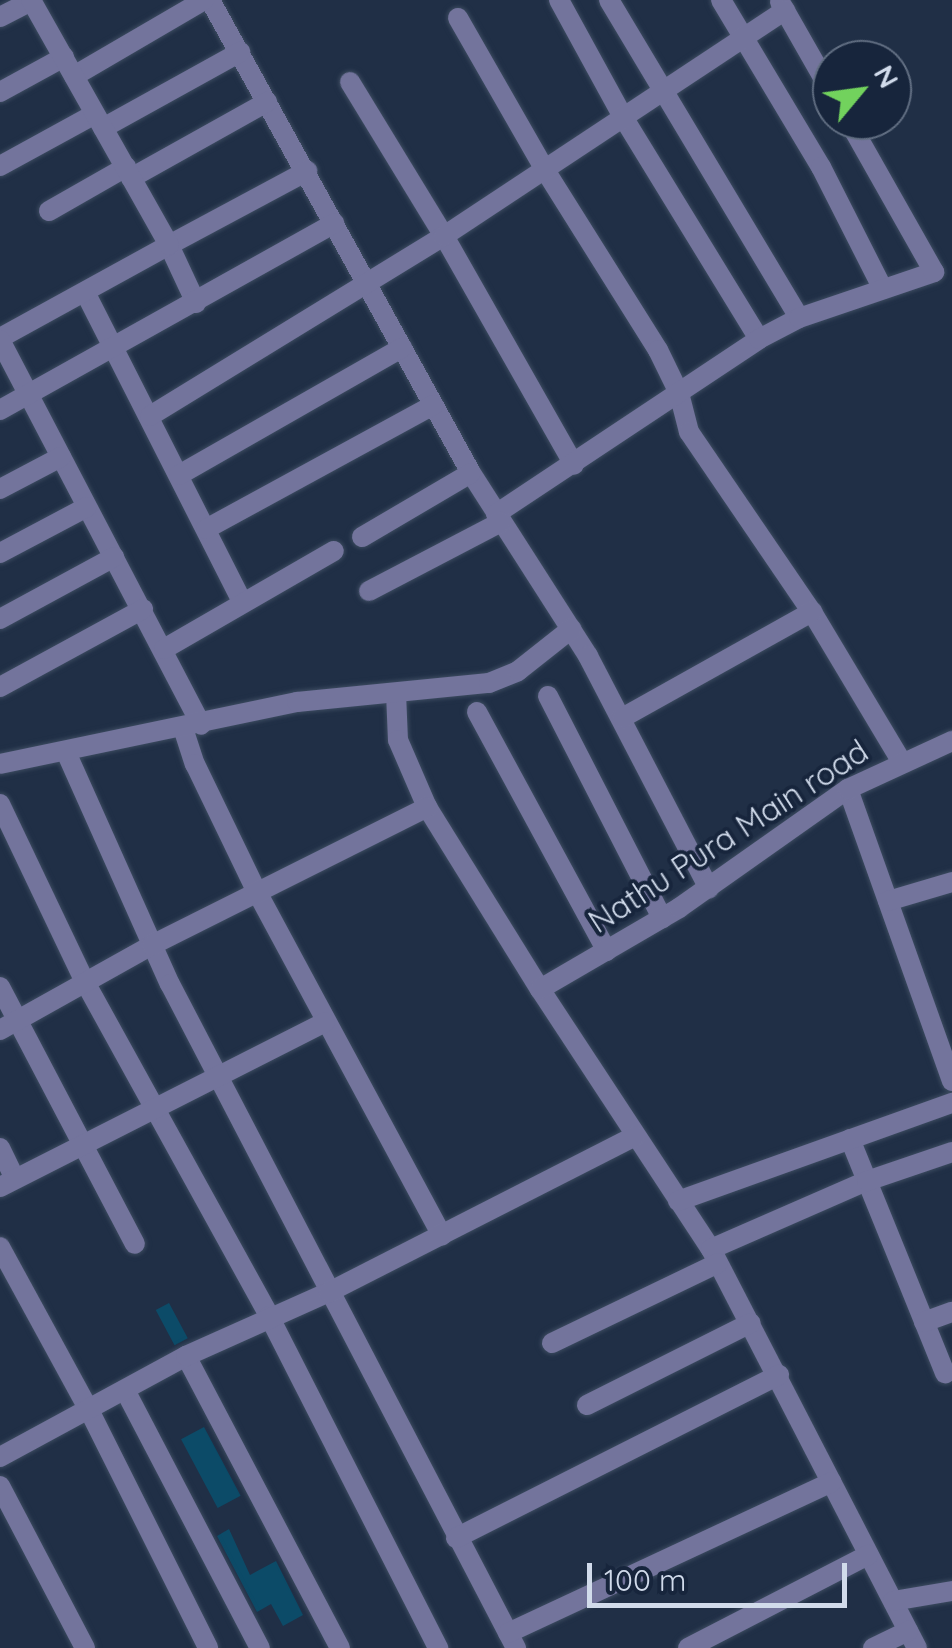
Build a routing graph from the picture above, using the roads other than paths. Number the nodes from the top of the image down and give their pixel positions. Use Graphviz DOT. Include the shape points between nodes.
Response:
graph roads {
  1 [pos="32,0"];
  2 [pos="207,0"];
  3 [pos="559,0"];
  4 [pos="609,0"];
  5 [pos="721,0"];
  6 [pos="782,5"];
  7 [pos="0,16"];
  8 [pos="458,18"];
  9 [pos="743,36"];
  10 [pos="240,52"];
  11 [pos="812,57"];
  12 [pos="69,67"];
  13 [pos="350,82"];
  14 [pos="662,90"];
  15 [pos="0,92"];
  16 [pos="268,102"];
  17 [pos="624,117"];
  18 [pos="99,121"];
  19 [pos="859,140"];
  20 [pos="0,166"];
  21 [pos="545,170"];
  22 [pos="307,171"];
  23 [pos="128,173"];
  24 [pos="49,211"];
  25 [pos="334,223"];
  26 [pos="444,236"];
  27 [pos="168,245"];
  28 [pos="367,284"];
  29 [pos="883,289"];
  30 [pos="86,292"];
  31 [pos="196,303"];
  32 [pos="798,318"];
  33 [pos="0,339"];
  34 [pos="759,339"];
  35 [pos="117,347"];
  36 [pos="402,348"];
  37 [pos="680,392"];
  38 [pos="28,394"];
  39 [pos="434,405"];
  40 [pos="0,410"];
  41 [pos="150,416"];
  42 [pos="60,457"];
  43 [pos="574,466"];
  44 [pos="471,473"];
  45 [pos="179,475"];
  46 [pos="0,490"];
  47 [pos="87,507"];
  48 [pos="498,518"];
  49 [pos="206,530"];
  50 [pos="362,538"];
  51 [pos="334,551"];
  52 [pos="0,553"];
  53 [pos="114,557"];
  54 [pos="369,591"];
  55 [pos="242,602"];
  56 [pos="143,609"];
  57 [pos="812,612"];
  58 [pos="0,619"];
  59 [pos="573,632"];
  60 [pos="164,648"];
  61 [pos="0,687"];
  62 [pos="548,696"];
  63 [pos="396,704"];
  64 [pos="478,712"];
  65 [pos="622,718"];
  66 [pos="190,729"];
  67 [pos="952,741"];
  68 [pos="68,758"];
  69 [pos="901,761"];
  70 [pos="0,764"];
  71 [pos="848,789"];
  72 [pos="0,804"];
  73 [pos="428,806"];
  74 [pos="952,882"];
  75 [pos="708,888"];
  76 [pos="257,892"];
  77 [pos="888,901"];
  78 [pos="662,918"];
  79 [pos="152,945"];
  80 [pos="607,952"];
  81 [pos="85,982"];
  82 [pos="0,987"];
  83 [pos="540,989"];
  84 [pos="326,1022"];
  85 [pos="8,1025"];
  86 [pos="218,1073"];
  87 [pos="952,1081"];
  88 [pos="952,1103"];
  89 [pos="155,1108"];
  90 [pos="635,1136"];
  91 [pos="850,1139"];
  92 [pos="83,1145"];
  93 [pos="0,1148"];
  94 [pos="952,1152"];
  95 [pos="867,1180"];
  96 [pos="8,1183"];
  97 [pos="678,1201"];
  98 [pos="442,1235"];
  99 [pos="135,1244"];
  100 [pos="0,1248"];
  101 [pos="714,1256"];
  102 [pos="329,1292"];
  103 [pos="952,1312"];
  104 [pos="269,1316"];
  105 [pos="924,1322"];
  106 [pos="751,1324"];
  107 [pos="552,1343"];
  108 [pos="186,1356"];
  109 [pos="945,1373"];
  110 [pos="779,1375"];
  111 [pos="126,1392"];
  112 [pos="587,1404"];
  113 [pos="88,1410"];
  114 [pos="0,1457"];
  115 [pos="832,1482"];
  116 [pos="0,1486"];
  117 [pos="456,1538"];
  118 [pos="868,1555"];
  119 [pos="952,1591"];
  120 [pos="893,1601"];
  121 [pos="913,1639"];
  122 [pos="512,1640"];
  123 [pos="85,1648"];
  124 [pos="208,1648"];
  125 [pos="260,1648"];
  126 [pos="340,1648"];
  127 [pos="438,1648"];
  128 [pos="688,1648"];
  129 [pos="873,1648"];
  1 -- 7 [label="street"];
  1 -- 12 [label="street"];
  2 -- 10 [label="street"];
  2 -- 12 [label="street"];
  3 -- 17 [label="street"];
  4 -- 14 [label="street"];
  5 -- 9 [label="street"];
  6 -- 9 [label="street"];
  6 -- 11 [label="street"];
  8 -- 21 [label="street"];
  9 -- 14 [label="street"];
  9 -- 29 [label="street"];
  10 -- 16 [label="street"];
  10 -- 18 [label="street"];
  12 -- 15 [label="street"];
  12 -- 18 [label="street"];
  13 -- 26 [label="street"];
  14 -- 17 [label="street"];
  14 -- 32 [label="street"];
  16 -- 22 [label="street"];
  16 -- 23 [label="street"];
  17 -- 21 [label="street"];
  17 -- 34 [label="street"];
  18 -- 20 [label="street"];
  18 -- 23 [label="street"];
  19 -- 29 [label="street" via="934,272"];
  21 -- 26 [label="street"];
  21 -- 37 [label="street"];
  22 -- 25 [label="street"];
  22 -- 27 [label="street"];
  23 -- 24 [label="street"];
  23 -- 27 [label="street"];
  25 -- 28 [label="street"];
  25 -- 31 [label="street"];
  26 -- 28 [label="street"];
  26 -- 43 [label="street"];
  27 -- 30 [label="street"];
  27 -- 31 [label="street"];
  28 -- 36 [label="street"];
  28 -- 41 [label="street"];
  29 -- 32 [label="street"];
  30 -- 33 [label="street"];
  30 -- 35 [label="street"];
  31 -- 35 [label="street"];
  32 -- 34 [label="street"];
  33 -- 38 [label="street"];
  34 -- 37 [label="street"];
  35 -- 38 [label="street"];
  35 -- 41 [label="street"];
  36 -- 39 [label="street"];
  36 -- 45 [label="street"];
  37 -- 43 [label="street"];
  37 -- 57 [label="street" via="689,432"];
  38 -- 40 [label="street"];
  38 -- 42 [label="street"];
  39 -- 44 [label="street"];
  39 -- 49 [label="street"];
  41 -- 45 [label="street"];
  42 -- 46 [label="street"];
  42 -- 47 [label="street"];
  43 -- 48 [label="street"];
  44 -- 48 [label="street"];
  44 -- 50 [label="street"];
  45 -- 49 [label="street"];
  47 -- 52 [label="street"];
  47 -- 53 [label="street"];
  48 -- 54 [label="street"];
  48 -- 59 [label="street"];
  49 -- 55 [label="street"];
  51 -- 55 [label="street"];
  53 -- 56 [label="street"];
  53 -- 58 [label="street"];
  55 -- 60 [label="street"];
  56 -- 60 [label="street"];
  56 -- 61 [label="street"];
  57 -- 65 [label="street"];
  57 -- 69 [label="street"];
  59 -- 63 [label="street" via="505,679"];
  59 -- 65 [label="street"];
  60 -- 66 [label="street"];
  62 -- 78 [label="street"];
  63 -- 66 [label="street" via="297,702"];
  63 -- 73 [label="street" via="398,740"];
  64 -- 80 [label="street"];
  65 -- 75 [label="street"];
  66 -- 68 [label="street"];
  66 -- 76 [label="street" via="195,764"];
  67 -- 69 [label="street, Nathu Pura Main road"];
  68 -- 70 [label="street"];
  68 -- 79 [label="street"];
  69 -- 71 [label="street, Nathu Pura Main road"];
  71 -- 75 [label="street, Nathu Pura Main road"];
  71 -- 77 [label="street"];
  72 -- 81 [label="street"];
  73 -- 76 [label="street"];
  73 -- 83 [label="street"];
  74 -- 77 [label="street"];
  75 -- 78 [label="street, Nathu Pura Main road"];
  76 -- 79 [label="street"];
  76 -- 84 [label="street"];
  77 -- 87 [label="street"];
  78 -- 80 [label="street, Nathu Pura Main road"];
  79 -- 81 [label="street"];
  79 -- 86 [label="street"];
  80 -- 83 [label="street, Nathu Pura Main road"];
  81 -- 85 [label="street"];
  81 -- 89 [label="street"];
  82 -- 85 [label="street"];
  83 -- 90 [label="street"];
  84 -- 86 [label="street"];
  84 -- 98 [label="street"];
  85 -- 92 [label="street"];
  86 -- 89 [label="street"];
  86 -- 102 [label="street"];
  88 -- 91 [label="street"];
  89 -- 92 [label="street"];
  89 -- 104 [label="street"];
  90 -- 97 [label="street"];
  90 -- 98 [label="street"];
  91 -- 95 [label="street"];
  91 -- 97 [label="street"];
  92 -- 96 [label="street"];
  92 -- 99 [label="street"];
  93 -- 96 [label="street"];
  94 -- 95 [label="street"];
  95 -- 101 [label="street"];
  95 -- 105 [label="street"];
  97 -- 101 [label="street"];
  98 -- 102 [label="street"];
  100 -- 113 [label="street"];
  101 -- 106 [label="street"];
  101 -- 107 [label="street"];
  102 -- 104 [label="street"];
  102 -- 117 [label="street"];
  103 -- 105 [label="street"];
  104 -- 108 [label="street"];
  104 -- 127 [label="street"];
  105 -- 109 [label="street"];
  106 -- 110 [label="street"];
  106 -- 112 [label="street"];
  108 -- 111 [label="street"];
  108 -- 126 [label="street"];
  110 -- 115 [label="street"];
  110 -- 117 [label="street"];
  111 -- 113 [label="street"];
  111 -- 125 [label="street"];
  113 -- 114 [label="street"];
  113 -- 124 [label="street"];
  115 -- 118 [label="street"];
  115 -- 122 [label="street"];
  116 -- 123 [label="street"];
  117 -- 122 [label="street"];
  118 -- 120 [label="street"];
  118 -- 128 [label="street"];
  119 -- 120 [label="street"];
  120 -- 121 [label="street"];
  121 -- 129 [label="street"];
}
